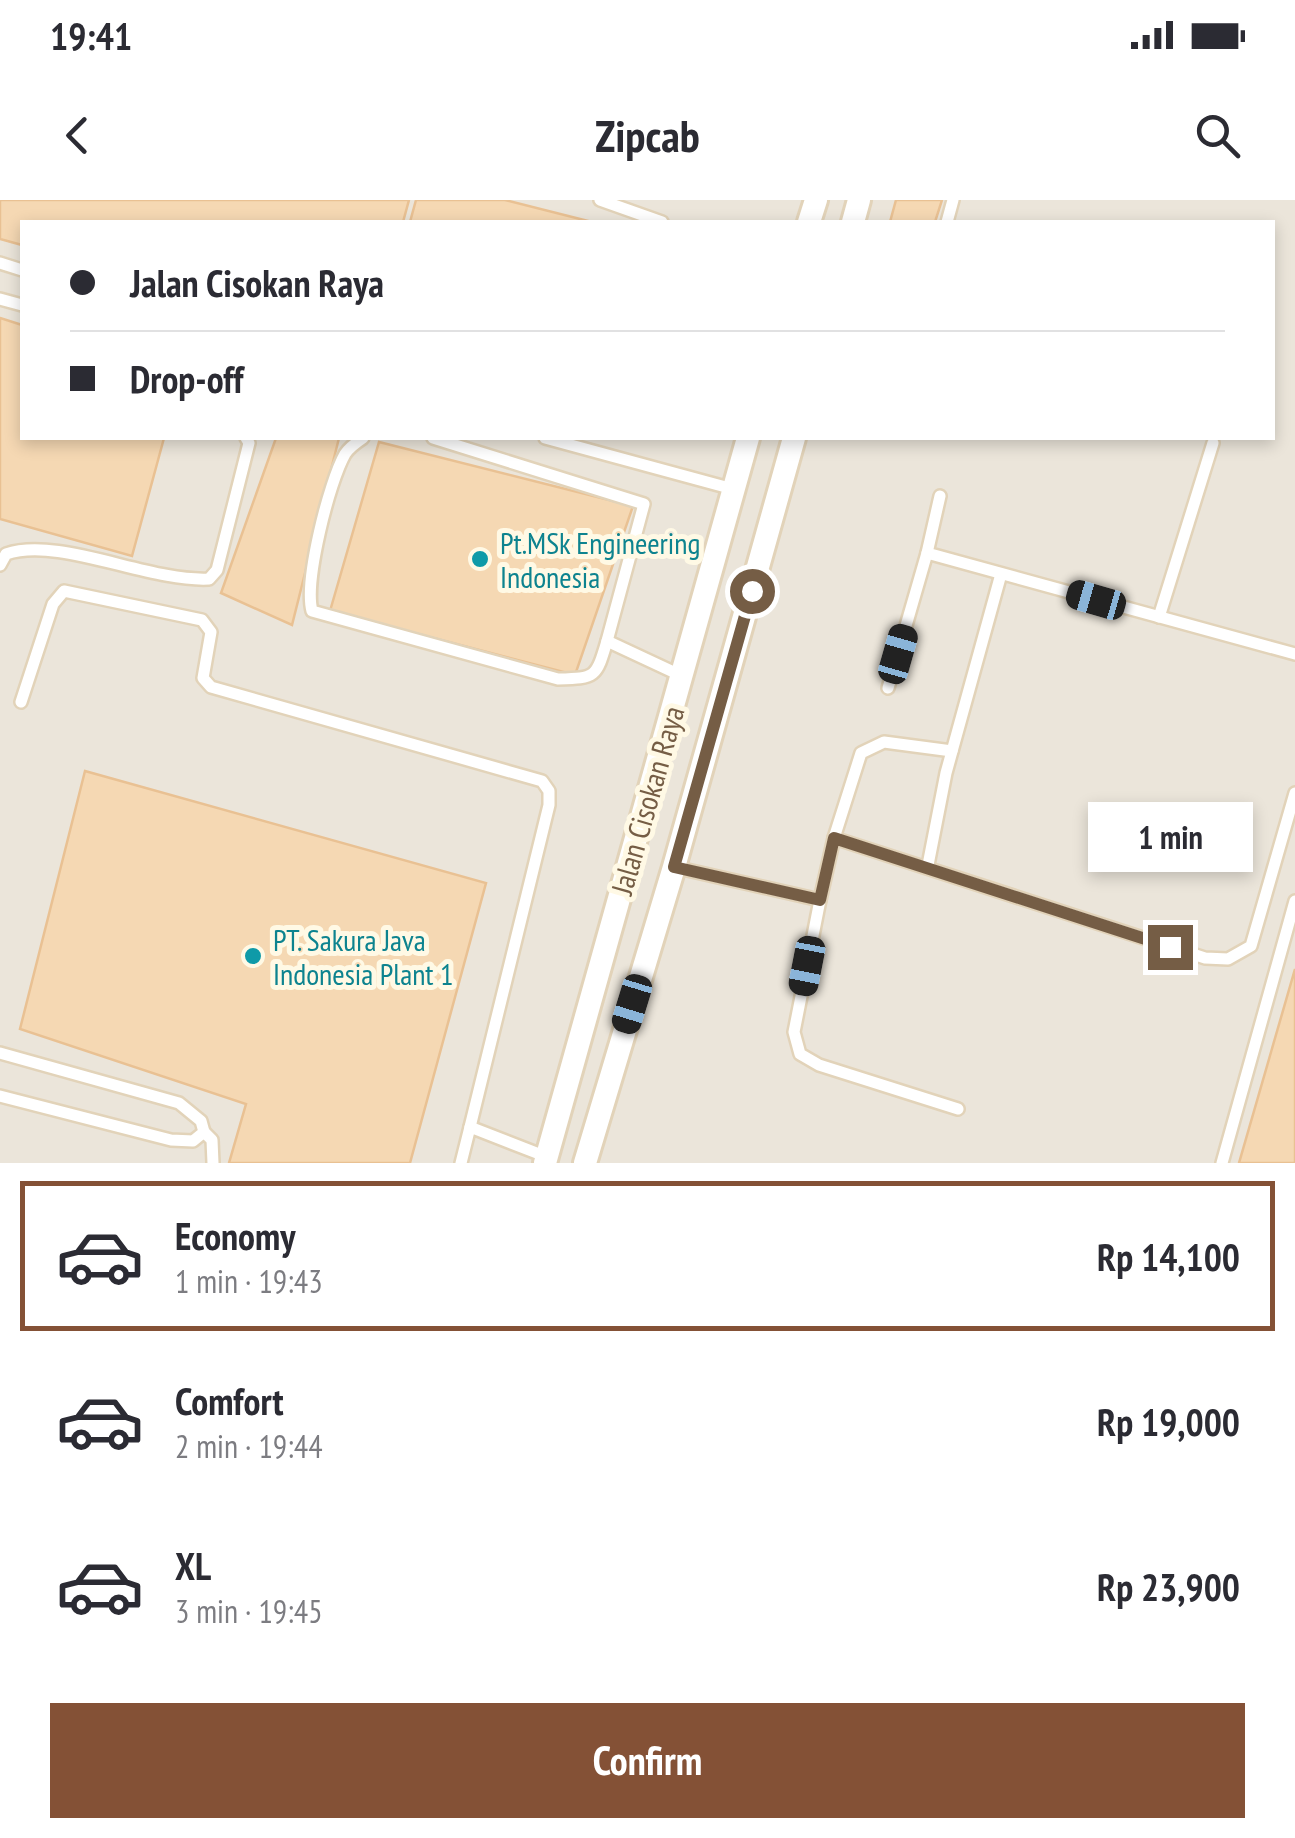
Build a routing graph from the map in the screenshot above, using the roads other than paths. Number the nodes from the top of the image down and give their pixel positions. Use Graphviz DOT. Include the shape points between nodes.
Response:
graph roads {
  1 [pos="600,200"];
  2 [pos="656,220"];
  3 [pos="252,440"];
  4 [pos="361,440"];
  5 [pos="439,440"];
  6 [pos="552,440"];
  7 [pos="747,440"];
  8 [pos="793,440"];
  9 [pos="1213,443"];
  10 [pos="732,490"];
  11 [pos="940,496"];
  12 [pos="927,553"];
  13 [pos="0,565"];
  14 [pos="1001,574"];
  15 [pos="1158,617"];
  16 [pos="607,641"];
  17 [pos="1295,654"];
  18 [pos="682,676"];
  19 [pos="888,688"];
  20 [pos="21,702"];
  21 [pos="952,751"];
  22 [pos="1295,793"];
  23 [pos="834,838"];
  24 [pos="928,865"];
  25 [pos="674,867"];
  26 [pos="820,900"];
  27 [pos="1295,901"];
  28 [pos="0,1053"];
  29 [pos="0,1096"];
  30 [pos="958,1109"];
  31 [pos="470,1127"];
  32 [pos="204,1132"];
  33 [pos="546,1160"];
  34 [pos="213,1163"];
  35 [pos="461,1163"];
  36 [pos="585,1163"];
  37 [pos="1222,1163"];
  1 -- 2 [label="lane"];
  3 -- 13 [label="lane" via="208,579 44,551 15,551"];
  4 -- 16 [label="lane" via="346,453 336,477 309,581 312,611 558,679 592,677"];
  5 -- 16 [label="lane" via="644,504"];
  6 -- 10 [label="lane"];
  7 -- 10 [label="street, Jalan Cisokan Raya"];
  8 -- 25 [label="street, Jalan Cisokan Raya"];
  9 -- 15 [label="lane"];
  10 -- 18 [label="street, Jalan Cisokan Raya"];
  11 -- 12 [label="lane"];
  12 -- 14 [label="lane"];
  12 -- 19 [label="lane"];
  14 -- 15 [label="lane"];
  14 -- 21 [label="lane"];
  15 -- 17 [label="lane"];
  16 -- 18 [label="lane"];
  18 -- 33 [label="street, Jalan Cisokan Raya"];
  20 -- 31 [label="lane" via="53,604 64,591 202,620 211,632 203,678 212,688 542,782 549,805"];
  21 -- 23 [label="lane" via="909,742 870,745 861,753"];
  21 -- 24 [label="lane"];
  22 -- 24 [label="lane" via="1251,946 1228,959 1205,958"];
  23 -- 24 [label="lane"];
  23 -- 26 [label="lane"];
  25 -- 26 [label="lane"];
  25 -- 36 [label="street, Jalan Cisokan Raya"];
  26 -- 30 [label="lane" via="794,1032 800,1054"];
  27 -- 37 [label="lane"];
  28 -- 32 [label="lane" via="180,1103 202,1120"];
  29 -- 32 [label="lane" via="171,1140 193,1141"];
  31 -- 33 [label="lane"];
  31 -- 35 [label="lane"];
  32 -- 34 [label="lane" via="212,1140"];
}
